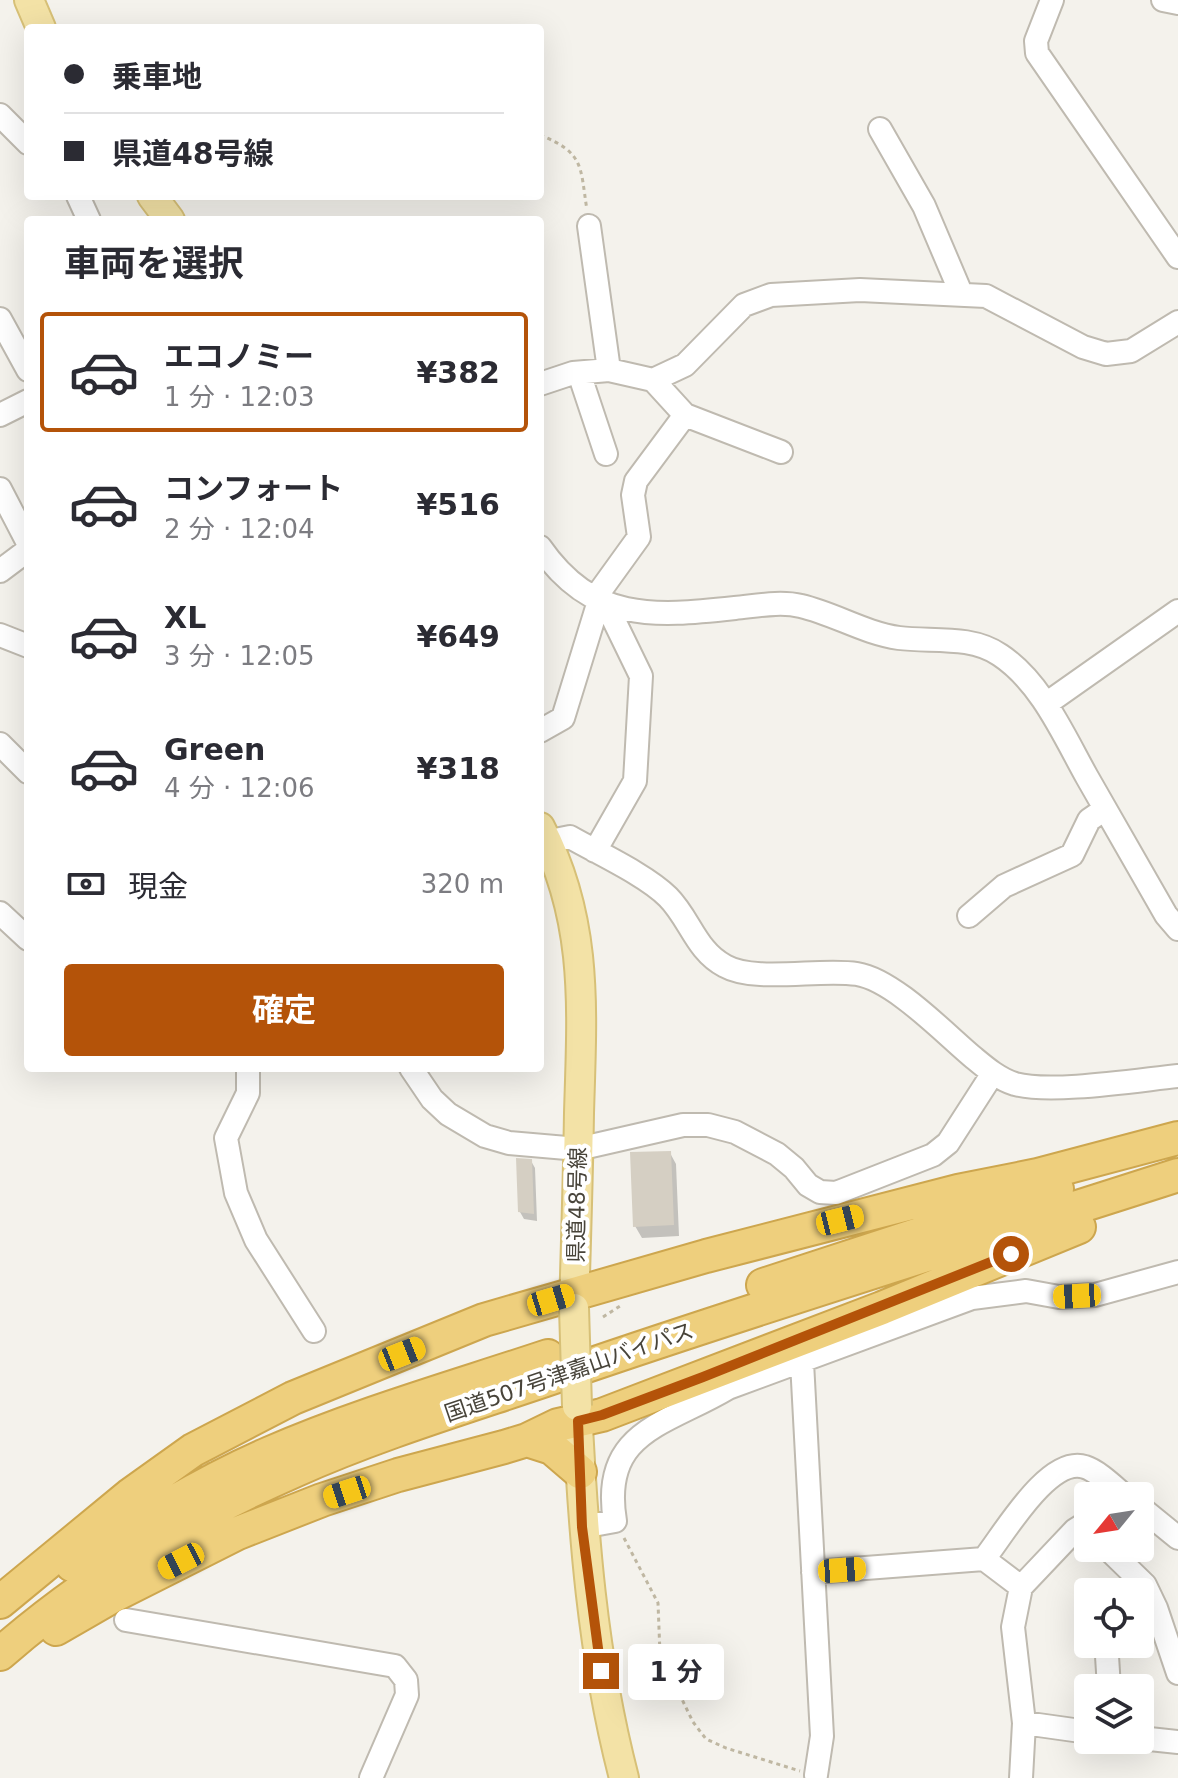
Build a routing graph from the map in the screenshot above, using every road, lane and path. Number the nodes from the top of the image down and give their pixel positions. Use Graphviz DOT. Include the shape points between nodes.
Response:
graph roads {
  1 [pos="29,0"];
  2 [pos="1052,0"];
  3 [pos="1163,0"];
  4 [pos="1178,3"];
  5 [pos="39,24"];
  6 [pos="0,115"];
  7 [pos="880,129"];
  8 [pos="544,137"];
  9 [pos="24,139"];
  10 [pos="589,226"];
  11 [pos="1178,257"];
  12 [pos="961,293"];
  13 [pos="0,319"];
  14 [pos="1178,322"];
  15 [pos="24,363"];
  16 [pos="609,370"];
  17 [pos="579,373"];
  18 [pos="653,380"];
  19 [pos="544,383"];
  20 [pos="24,403"];
  21 [pos="0,415"];
  22 [pos="685,415"];
  23 [pos="781,452"];
  24 [pos="606,454"];
  25 [pos="0,489"];
  26 [pos="24,535"];
  27 [pos="24,553"];
  28 [pos="544,553"];
  29 [pos="0,571"];
  30 [pos="600,601"];
  31 [pos="1178,611"];
  32 [pos="0,635"];
  33 [pos="24,643"];
  34 [pos="1046,704"];
  35 [pos="544,729"];
  36 [pos="0,744"];
  37 [pos="24,768"];
  38 [pos="1105,809"];
  39 [pos="544,837"];
  40 [pos="544,842"];
  41 [pos="595,851"];
  42 [pos="0,913"];
  43 [pos="969,916"];
  44 [pos="1174,917"];
  45 [pos="24,935"];
  46 [pos="248,1072"];
  47 [pos="414,1072"];
  48 [pos="993,1073"];
  49 [pos="1178,1076"];
  50 [pos="1178,1138"];
  51 [pos="578,1149"];
  52 [pos="1178,1150"];
  53 [pos="1178,1175"];
  54 [pos="1178,1187"];
  55 [pos="1178,1272"];
  56 [pos="574,1300"];
  57 [pos="314,1331"];
  58 [pos="802,1362"];
  59 [pos="578,1414"];
  60 [pos="527,1440"];
  61 [pos="580,1472"];
  62 [pos="1106,1482"];
  63 [pos="1154,1518"];
  64 [pos="615,1521"];
  65 [pos="582,1527"];
  66 [pos="1074,1531"];
  67 [pos="1178,1538"];
  68 [pos="984,1559"];
  69 [pos="1121,1562"];
  70 [pos="813,1572"];
  71 [pos="1138,1578"];
  72 [pos="1021,1587"];
  73 [pos="0,1602"];
  74 [pos="0,1620"];
  75 [pos="126,1620"];
  76 [pos="1154,1620"];
  77 [pos="0,1654"];
  78 [pos="0,1670"];
  79 [pos="1178,1673"];
  80 [pos="1024,1723"];
  81 [pos="1074,1730"];
  82 [pos="1154,1739"];
  83 [pos="1178,1742"];
  84 [pos="816,1775"];
  85 [pos="371,1778"];
  86 [pos="624,1778"];
  87 [pos="1021,1778"];
  1 -- 5 [label="main road"];
  2 -- 11 [label="street" via="1036,41 1037,53"];
  3 -- 4 [label="street"];
  6 -- 9 [label="street"];
  7 -- 12 [label="street" via="924,206"];
  8 -- 10 [label="path" via="571,151 580,165"];
  10 -- 16 [label="street"];
  12 -- 14 [label="street" via="986,296 1106,354 1131,351"];
  12 -- 18 [label="street" via="860,290 771,295 744,305 685,365"];
  13 -- 15 [label="street"];
  16 -- 17 [label="street"];
  16 -- 18 [label="street"];
  17 -- 19 [label="street"];
  17 -- 24 [label="street"];
  18 -- 22 [label="street"];
  20 -- 21 [label="street"];
  22 -- 23 [label="street"];
  22 -- 30 [label="street" via="636,481 639,537"];
  25 -- 26 [label="street"];
  27 -- 29 [label="street"];
  28 -- 30 [label="street" via="576,587"];
  30 -- 34 [label="street" via="619,609 676,614 801,605 877,635 981,646 1019,670"];
  30 -- 35 [label="street" via="563,718"];
  30 -- 41 [label="street" via="641,676 635,781"];
  31 -- 34 [label="street"];
  32 -- 33 [label="street"];
  34 -- 38 [label="street"];
  36 -- 37 [label="street"];
  38 -- 43 [label="street" via="1089,820 1072,855 1004,886"];
  38 -- 44 [label="street"];
  39 -- 41 [label="street" via="570,837"];
  40 -- 51 [label="main road, 県道48号線" via="570,901 581,964"];
  41 -- 48 [label="street" via="665,894 708,955 724,966 739,972 857,974 887,985"];
  42 -- 45 [label="street"];
  46 -- 57 [label="street" via="248,1093 226,1138 236,1193 256,1240"];
  47 -- 51 [label="street" via="448,1114 485,1136"];
  48 -- 49 [label="street" via="1015,1084 1041,1086"];
  48 -- 51 [label="street" via="948,1143 933,1155 836,1193 808,1185 777,1154 735,1132 708,1125 667,1127"];
  50 -- 56 [label="highway" via="840,1220"];
  51 -- 56 [label="main road, 県道48号線"];
  52 -- 74 [label="highway, 国道507号津嘉山バイパス" via="370,1415 269,1453 122,1533"];
  53 -- 77 [label="highway, 国道507号津嘉山バイパス" via="668,1338 297,1469 125,1559"];
  54 -- 59 [label="highway" via="602,1415"];
  55 -- 58 [label="street" via="1095,1295 1059,1297 1026,1291 972,1298"];
  56 -- 59 [label="main road, 県道48号線, bridge"];
  56 -- 73 [label="highway" via="484,1320 242,1423 130,1495"];
  58 -- 64 [label="street" via="728,1388 632,1441 618,1463 613,1485"];
  58 -- 70 [label="street"];
  59 -- 60 [label="highway"];
  59 -- 61 [label="main road, 県道48号線"];
  60 -- 61 [label="highway" via="552,1448"];
  60 -- 78 [label="highway" via="398,1475 238,1533 115,1595"];
  61 -- 65 [label="main road, 県道48号線"];
  62 -- 68 [label="street" via="1085,1467 1067,1466 1044,1480"];
  63 -- 67 [label="street"];
  64 -- 65 [label="street"];
  64 -- 84 [label="path" via="658,1603 660,1654 706,1739"];
  65 -- 86 [label="main road, 県道48号線" via="597,1649"];
  66 -- 72 [label="street"];
  68 -- 70 [label="street"];
  68 -- 72 [label="street"];
  69 -- 71 [label="street"];
  70 -- 84 [label="street" via="822,1736"];
  72 -- 80 [label="street" via="1013,1627"];
  75 -- 85 [label="street" via="395,1666 406,1680 407,1695"];
  76 -- 79 [label="street"];
  80 -- 81 [label="street"];
  80 -- 87 [label="street"];
  82 -- 83 [label="street"];
}
